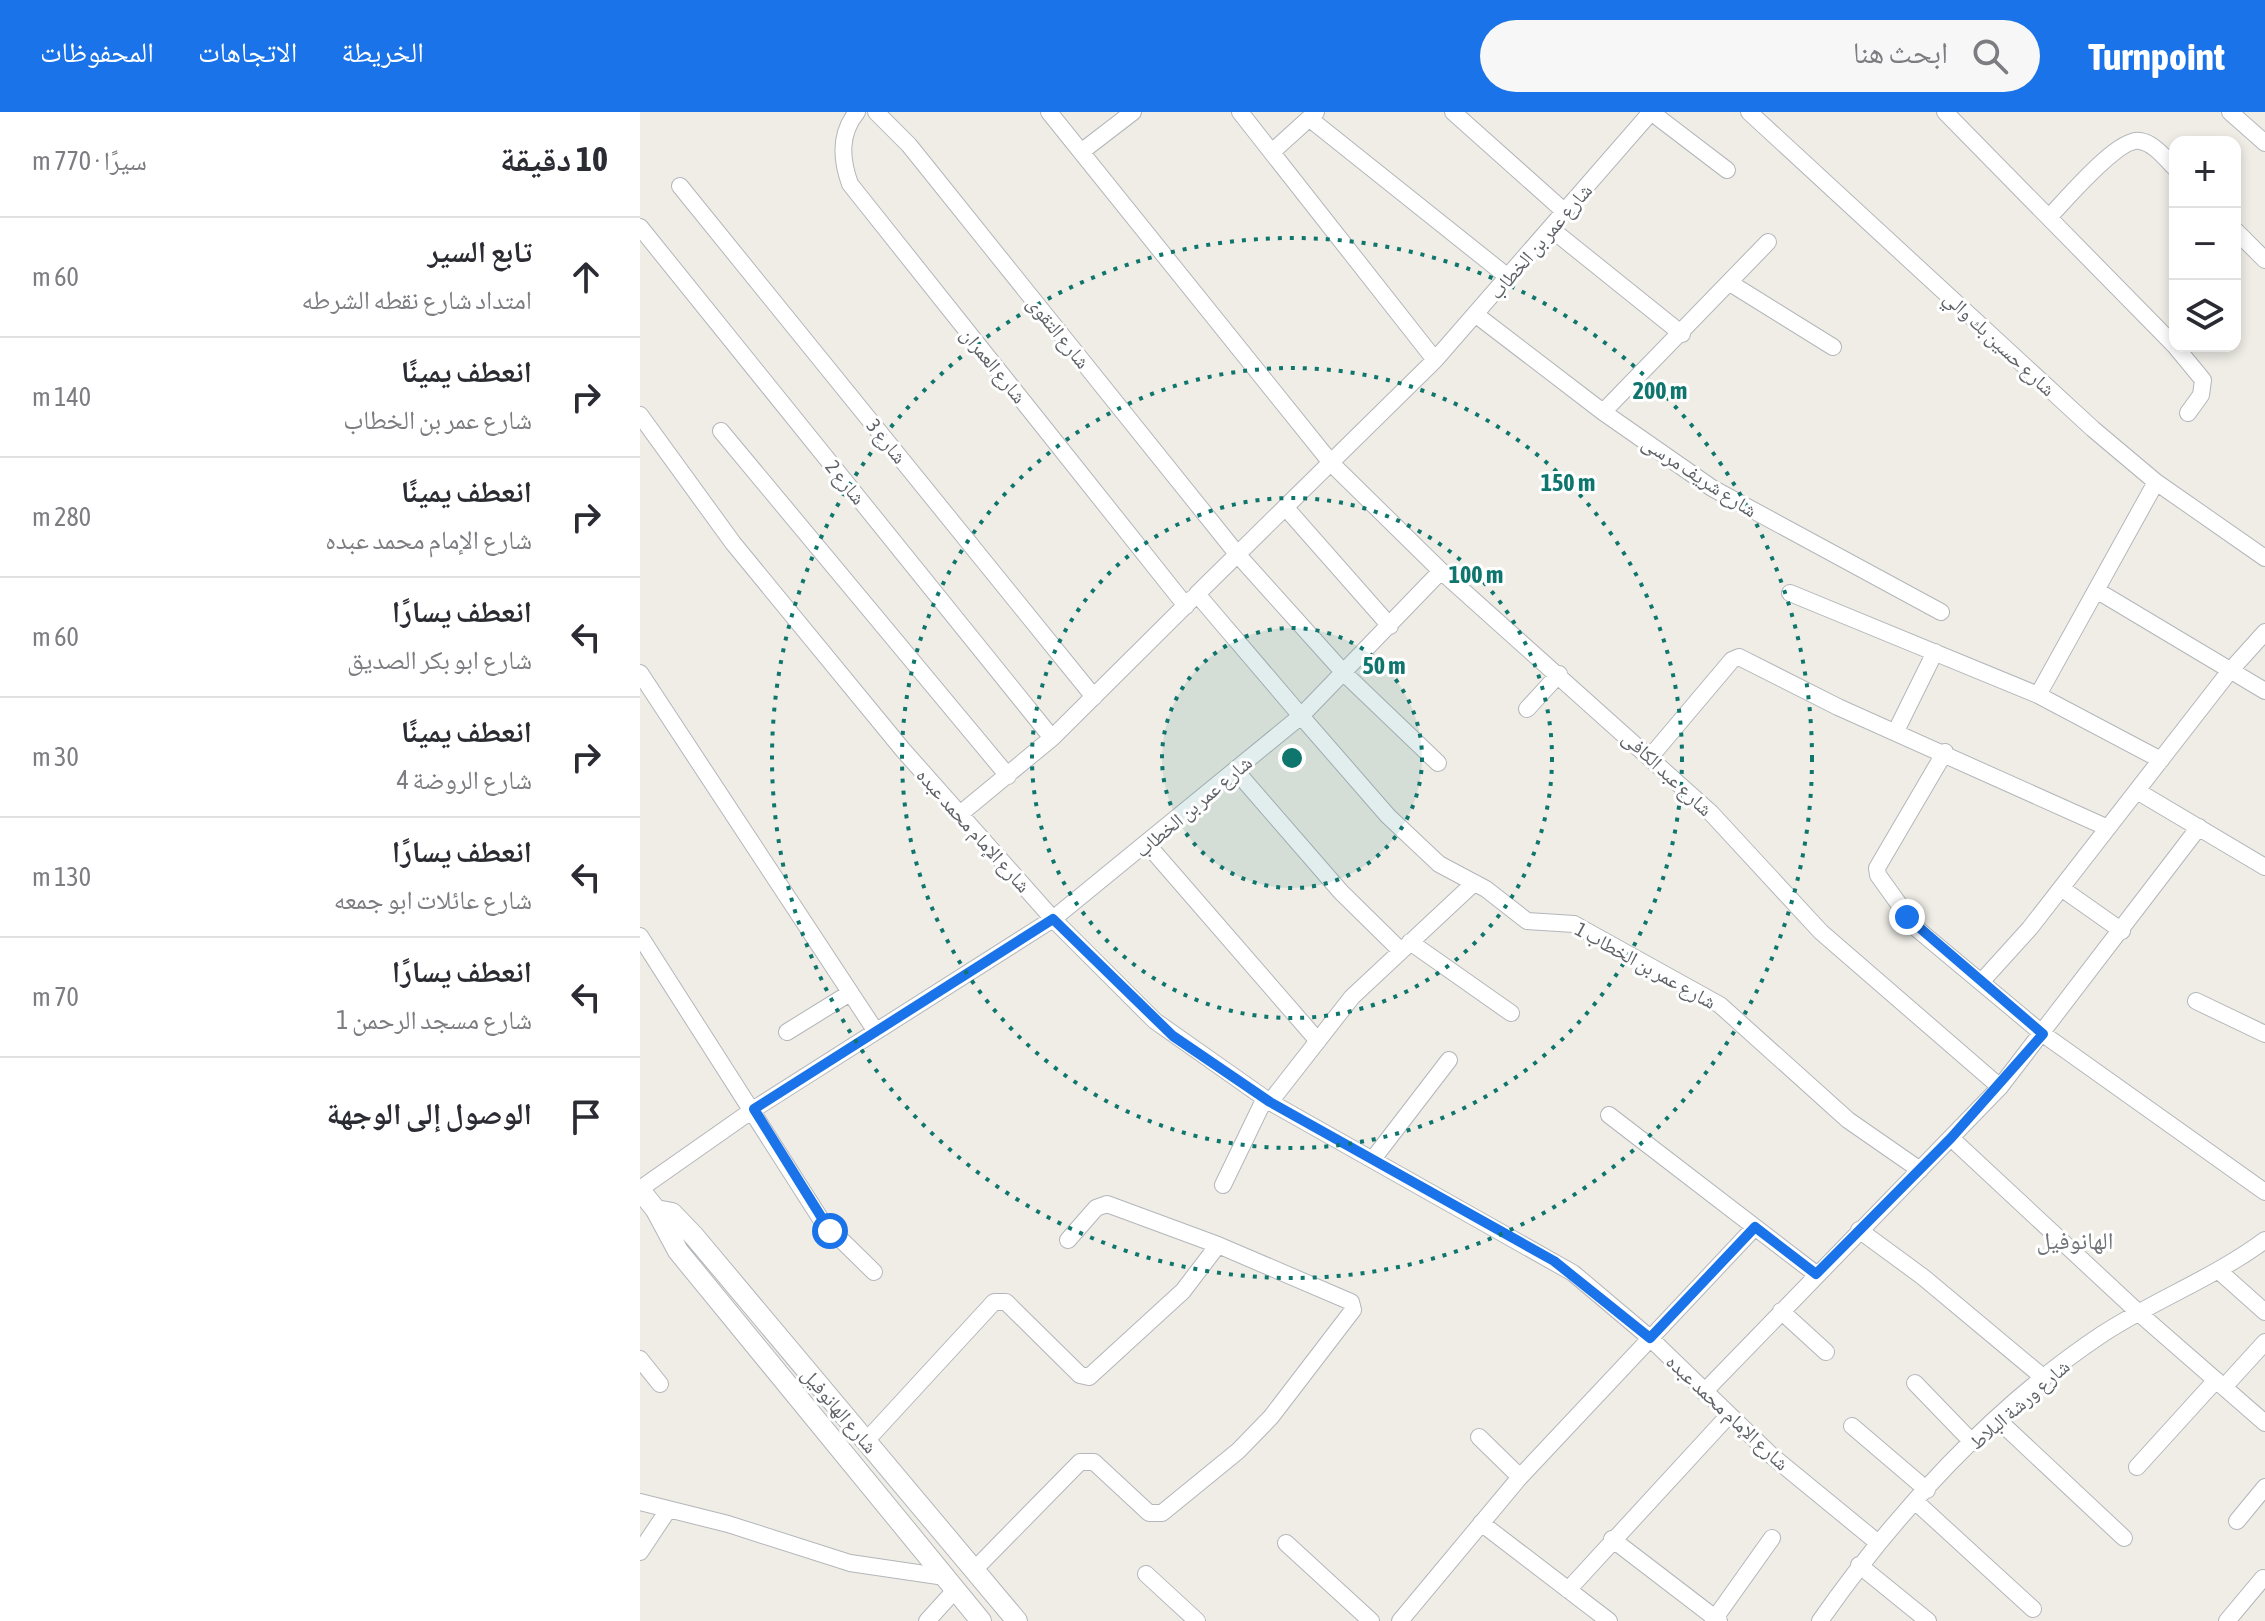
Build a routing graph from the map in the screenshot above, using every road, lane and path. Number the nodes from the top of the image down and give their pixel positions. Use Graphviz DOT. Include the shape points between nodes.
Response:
graph roads {
  1 [pos="857,112"];
  2 [pos="876,112"];
  3 [pos="1049,112"];
  4 [pos="1133,112"];
  5 [pos="1240,112"];
  6 [pos="1453,112"];
  7 [pos="1651,112"];
  8 [pos="1749,112"];
  9 [pos="2230,112"];
  10 [pos="1951,114"];
  11 [pos="1313,116"];
  12 [pos="2265,143"];
  13 [pos="1273,151"];
  14 [pos="1081,152"];
  15 [pos="2169,162"];
  16 [pos="1727,170"];
  17 [pos="680,186"];
  18 [pos="1565,212"];
  19 [pos="2049,217"];
  20 [pos="640,227"];
  21 [pos="1550,228"];
  22 [pos="2241,236"];
  23 [pos="1768,242"];
  24 [pos="2265,260"];
  25 [pos="1508,277"];
  26 [pos="1730,283"];
  27 [pos="1475,314"];
  28 [pos="1682,334"];
  29 [pos="2169,340"];
  30 [pos="1833,347"];
  31 [pos="2180,352"];
  32 [pos="1435,360"];
  33 [pos="1603,412"];
  34 [pos="2188,413"];
  35 [pos="640,415"];
  36 [pos="721,431"];
  37 [pos="1332,464"];
  38 [pos="2156,482"];
  39 [pos="1286,508"];
  40 [pos="1238,555"];
  41 [pos="2265,558"];
  42 [pos="1441,571"];
  43 [pos="2096,590"];
  44 [pos="1790,593"];
  45 [pos="1191,600"];
  46 [pos="1941,612"];
  47 [pos="1390,626"];
  48 [pos="2265,632"];
  49 [pos="1935,652"];
  50 [pos="2229,672"];
  51 [pos="640,673"];
  52 [pos="1344,673"];
  53 [pos="1559,674"];
  54 [pos="2265,691"];
  55 [pos="2038,695"];
  56 [pos="1094,697"];
  57 [pos="1527,709"];
  58 [pos="1301,716"];
  59 [pos="1896,731"];
  60 [pos="1052,738"];
  61 [pos="1945,752"];
  62 [pos="1651,756"];
  63 [pos="2161,760"];
  64 [pos="1438,763"];
  65 [pos="1236,771"];
  66 [pos="1008,776"];
  67 [pos="2137,791"];
  68 [pos="960,814"];
  69 [pos="2199,827"];
  70 [pos="2108,828"];
  71 [pos="1147,844"];
  72 [pos="2265,867"];
  73 [pos="1474,883"];
  74 [pos="2061,888"];
  75 [pos="1053,919"];
  76 [pos="2122,931"];
  77 [pos="640,936"];
  78 [pos="1405,946"];
  79 [pos="1982,981"];
  80 [pos="850,993"];
  81 [pos="2196,1001"];
  82 [pos="1511,1013"];
  83 [pos="875,1030"];
  84 [pos="787,1032"];
  85 [pos="2043,1034"];
  86 [pos="2265,1034"];
  87 [pos="1318,1041"];
  88 [pos="1449,1060"];
  89 [pos="2000,1087"];
  90 [pos="1268,1100"];
  91 [pos="754,1109"];
  92 [pos="1609,1115"];
  93 [pos="1951,1138"];
  94 [pos="1373,1159"];
  95 [pos="1920,1170"];
  96 [pos="1223,1185"];
  97 [pos="640,1190"];
  98 [pos="2265,1192"];
  99 [pos="656,1210"];
  100 [pos="1755,1227"];
  101 [pos="1859,1230"];
  102 [pos="1068,1240"];
  103 [pos="1218,1245"];
  104 [pos="2262,1246"];
  105 [pos="2219,1271"];
  106 [pos="874,1272"];
  107 [pos="1816,1274"];
  108 [pos="1781,1311"];
  109 [pos="2265,1312"];
  110 [pos="2140,1314"];
  111 [pos="1650,1338"];
  112 [pos="2265,1342"];
  113 [pos="1826,1352"];
  114 [pos="640,1359"];
  115 [pos="2044,1378"];
  116 [pos="1915,1383"];
  117 [pos="660,1384"];
  118 [pos="2220,1384"];
  119 [pos="1704,1392"];
  120 [pos="1729,1415"];
  121 [pos="1997,1419"];
  122 [pos="2265,1423"];
  123 [pos="1852,1426"];
  124 [pos="1479,1437"];
  125 [pos="866,1441"];
  126 [pos="1973,1443"];
  127 [pos="2137,1467"];
  128 [pos="1520,1477"];
  129 [pos="2265,1487"];
  130 [pos="1922,1496"];
  131 [pos="640,1502"];
  132 [pos="668,1510"];
  133 [pos="2237,1521"];
  134 [pos="1481,1523"];
  135 [pos="1772,1538"];
  136 [pos="2124,1538"];
  137 [pos="1612,1539"];
  138 [pos="1877,1542"];
  139 [pos="1286,1543"];
  140 [pos="640,1552"];
  141 [pos="1859,1565"];
  142 [pos="975,1569"];
  143 [pos="1146,1574"];
  144 [pos="2263,1578"];
  145 [pos="950,1583"];
  146 [pos="1568,1590"];
  147 [pos="2033,1609"];
  148 [pos="1716,1620"];
  149 [pos="927,1621"];
  150 [pos="981,1621"];
  151 [pos="1017,1621"];
  152 [pos="1197,1621"];
  153 [pos="1371,1621"];
  154 [pos="1400,1621"];
  155 [pos="1609,1621"];
  156 [pos="1820,1621"];
  157 [pos="1928,1621"];
  158 [pos="2227,1621"];
  1 -- 45 [label="street, شارع العمران" via="843,141 850,184"];
  2 -- 40 [label="street, شارع التقوى" via="909,145"];
  3 -- 14 [label="street, شارع عبد الكافى"];
  4 -- 14 [label="street"];
  5 -- 13 [label="street"];
  6 -- 18 [label="street"];
  7 -- 16 [label="street"];
  7 -- 18 [label="street, شارع عمر بن الخطاب"];
  8 -- 38 [label="street, شارع حسين بك والي"];
  9 -- 12 [label="street"];
  10 -- 19 [label="street"];
  11 -- 13 [label="street"];
  11 -- 25 [label="street"];
  13 -- 32 [label="street"];
  14 -- 37 [label="street, شارع عبد الكافى"];
  15 -- 19 [label="street" via="2148,143 2122,144"];
  17 -- 56 [label="street, شارع 3"];
  18 -- 21 [label="street, شارع عمر بن الخطاب"];
  19 -- 29 [label="street"];
  20 -- 60 [label="street, شارع 2"];
  21 -- 25 [label="street, شارع عمر بن الخطاب"];
  21 -- 28 [label="street"];
  22 -- 24 [label="street"];
  23 -- 26 [label="street"];
  25 -- 27 [label="street, شارع عمر بن الخطاب"];
  26 -- 28 [label="street"];
  26 -- 30 [label="street"];
  27 -- 32 [label="street, شارع عمر بن الخطاب"];
  27 -- 33 [label="street, شارع شريف مرسى"];
  28 -- 33 [label="street"];
  31 -- 34 [label="street" via="2203,380 2201,395"];
  32 -- 37 [label="street, شارع عمر بن الخطاب"];
  33 -- 46 [label="street, شارع شريف مرسى" via="1712,488"];
  35 -- 68 [label="street, شارع الإمام محمد عبده" via="795,622"];
  36 -- 66 [label="street"];
  37 -- 39 [label="street, شارع عمر بن الخطاب"];
  37 -- 42 [label="street, شارع عبد الكافى"];
  38 -- 41 [label="street, شارع حسين بك والي"];
  38 -- 43 [label="street"];
  39 -- 40 [label="street, شارع عمر بن الخطاب"];
  39 -- 47 [label="street"];
  40 -- 45 [label="street, شارع عمر بن الخطاب"];
  40 -- 52 [label="street, شارع التقوى"];
  42 -- 47 [label="street, شارع عمر بن الخطاب"];
  42 -- 53 [label="street, شارع عبد الكافى"];
  43 -- 50 [label="street"];
  43 -- 55 [label="street"];
  44 -- 49 [label="street"];
  45 -- 56 [label="street, شارع عمر بن الخطاب"];
  45 -- 58 [label="street"];
  47 -- 52 [label="street, شارع عمر بن الخطاب"];
  48 -- 50 [label="street"];
  49 -- 55 [label="street"];
  49 -- 59 [label="street"];
  50 -- 54 [label="street"];
  50 -- 63 [label="street"];
  51 -- 80 [label="street"];
  52 -- 58 [label="street, شارع عمر بن الخطاب"];
  52 -- 64 [label="street, شارع التقوى"];
  53 -- 57 [label="street"];
  53 -- 62 [label="street, شارع عبد الكافى"];
  55 -- 63 [label="street"];
  56 -- 60 [label="street, شارع عمر بن الخطاب"];
  58 -- 65 [label="street, شارع عمر بن الخطاب"];
  58 -- 73 [label="street, شارع عمر بن الخطاب 1" via="1388,816 1439,864"];
  59 -- 61 [label="street"];
  59 -- 62 [label="street" via="1736,657"];
  60 -- 66 [label="street, شارع عمر بن الخطاب"];
  61 -- 70 [label="street"];
  61 -- 79 [label="street" via="1877,868 1878,875 1916,928"];
  62 -- 89 [label="street, شارع عبد الكافى" via="1821,932"];
  63 -- 67 [label="street"];
  65 -- 71 [label="street, شارع عمر بن الخطاب"];
  65 -- 78 [label="street" via="1341,892"];
  66 -- 68 [label="street, شارع عمر بن الخطاب"];
  67 -- 69 [label="street"];
  67 -- 70 [label="street"];
  68 -- 75 [label="street, شارع الإمام محمد عبده"];
  69 -- 72 [label="street"];
  69 -- 76 [label="street"];
  70 -- 74 [label="street"];
  71 -- 75 [label="street, شارع عمر بن الخطاب"];
  71 -- 87 [label="street"];
  73 -- 78 [label="street"];
  73 -- 95 [label="street, شارع عمر بن الخطاب 1" via="1527,921 1574,924 1720,1005 1848,1120"];
  74 -- 76 [label="street"];
  74 -- 79 [label="street"];
  75 -- 83 [label="street, شارع عمر بن الخطاب"];
  75 -- 90 [label="street, شارع الإمام محمد عبده" via="1155,1021"];
  76 -- 85 [label="street"];
  77 -- 91 [label="street"];
  78 -- 82 [label="street"];
  78 -- 87 [label="street" via="1352,997"];
  79 -- 85 [label="street"];
  80 -- 83 [label="street"];
  80 -- 84 [label="street"];
  81 -- 86 [label="street"];
  83 -- 91 [label="street, شارع عمر بن الخطاب"];
  85 -- 89 [label="street"];
  85 -- 98 [label="street"];
  87 -- 90 [label="street"];
  88 -- 94 [label="street"];
  89 -- 93 [label="street"];
  90 -- 94 [label="street, شارع الإمام محمد عبده"];
  90 -- 96 [label="street"];
  91 -- 97 [label="street, شارع عمر بن الخطاب"];
  91 -- 106 [label="street" via="822,1221"];
  92 -- 100 [label="street"];
  93 -- 95 [label="street"];
  93 -- 110 [label="street"];
  94 -- 111 [label="street, شارع الإمام محمد عبده" via="1554,1261"];
  95 -- 101 [label="street"];
  97 -- 99 [label="street, شارع الهانوفيل"];
  99 -- 125 [label="street, شارع الهانوفيل" via="672,1213 682,1223"];
  99 -- 145 [label="street, شارع الهانوفيل" via="678,1251"];
  100 -- 107 [label="street"];
  100 -- 111 [label="street"];
  101 -- 107 [label="street"];
  101 -- 115 [label="street"];
  102 -- 103 [label="street" via="1096,1208 1107,1204"];
  103 -- 125 [label="street" via="1183,1291 1089,1377 1080,1375 1006,1302 994,1302"];
  103 -- 142 [label="street" via="1353,1304 1353,1310 1271,1417 1162,1513 1149,1513 1094,1462 1080,1462"];
  104 -- 105 [label="street, شارع ورشة البلاط"];
  105 -- 109 [label="street"];
  105 -- 110 [label="street, شارع ورشة البلاط"];
  107 -- 108 [label="street"];
  108 -- 113 [label="street"];
  108 -- 119 [label="street"];
  110 -- 115 [label="street, شارع ورشة البلاط"];
  110 -- 118 [label="street"];
  111 -- 119 [label="street, شارع الإمام محمد عبده"];
  111 -- 128 [label="street"];
  112 -- 118 [label="street"];
  114 -- 117 [label="street"];
  115 -- 121 [label="street, شارع ورشة البلاط"];
  116 -- 126 [label="street"];
  118 -- 122 [label="street"];
  118 -- 127 [label="street"];
  119 -- 120 [label="street, شارع الإمام محمد عبده"];
  120 -- 137 [label="street"];
  120 -- 138 [label="street, شارع الإمام محمد عبده"];
  121 -- 126 [label="street, شارع ورشة البلاط"];
  121 -- 136 [label="street"];
  123 -- 130 [label="street"];
  124 -- 128 [label="street"];
  125 -- 142 [label="street, شارع الهانوفيل"];
  126 -- 130 [label="street, شارع ورشة البلاط"];
  128 -- 134 [label="street"];
  129 -- 133 [label="street"];
  130 -- 138 [label="street, شارع ورشة البلاط"];
  130 -- 147 [label="street"];
  131 -- 132 [label="street"];
  132 -- 140 [label="street"];
  132 -- 145 [label="street" via="850,1563"];
  134 -- 146 [label="street"];
  134 -- 154 [label="street"];
  135 -- 148 [label="street"];
  137 -- 146 [label="street"];
  137 -- 148 [label="street"];
  138 -- 141 [label="street, شارع ورشة البلاط"];
  139 -- 153 [label="street"];
  141 -- 156 [label="street, شارع ورشة البلاط"];
  141 -- 157 [label="street"];
  142 -- 151 [label="street, شارع الهانوفيل"];
  143 -- 152 [label="street"];
  144 -- 158 [label="street"];
  145 -- 149 [label="street"];
  145 -- 150 [label="street, شارع الهانوفيل"];
  146 -- 155 [label="street"];
}
